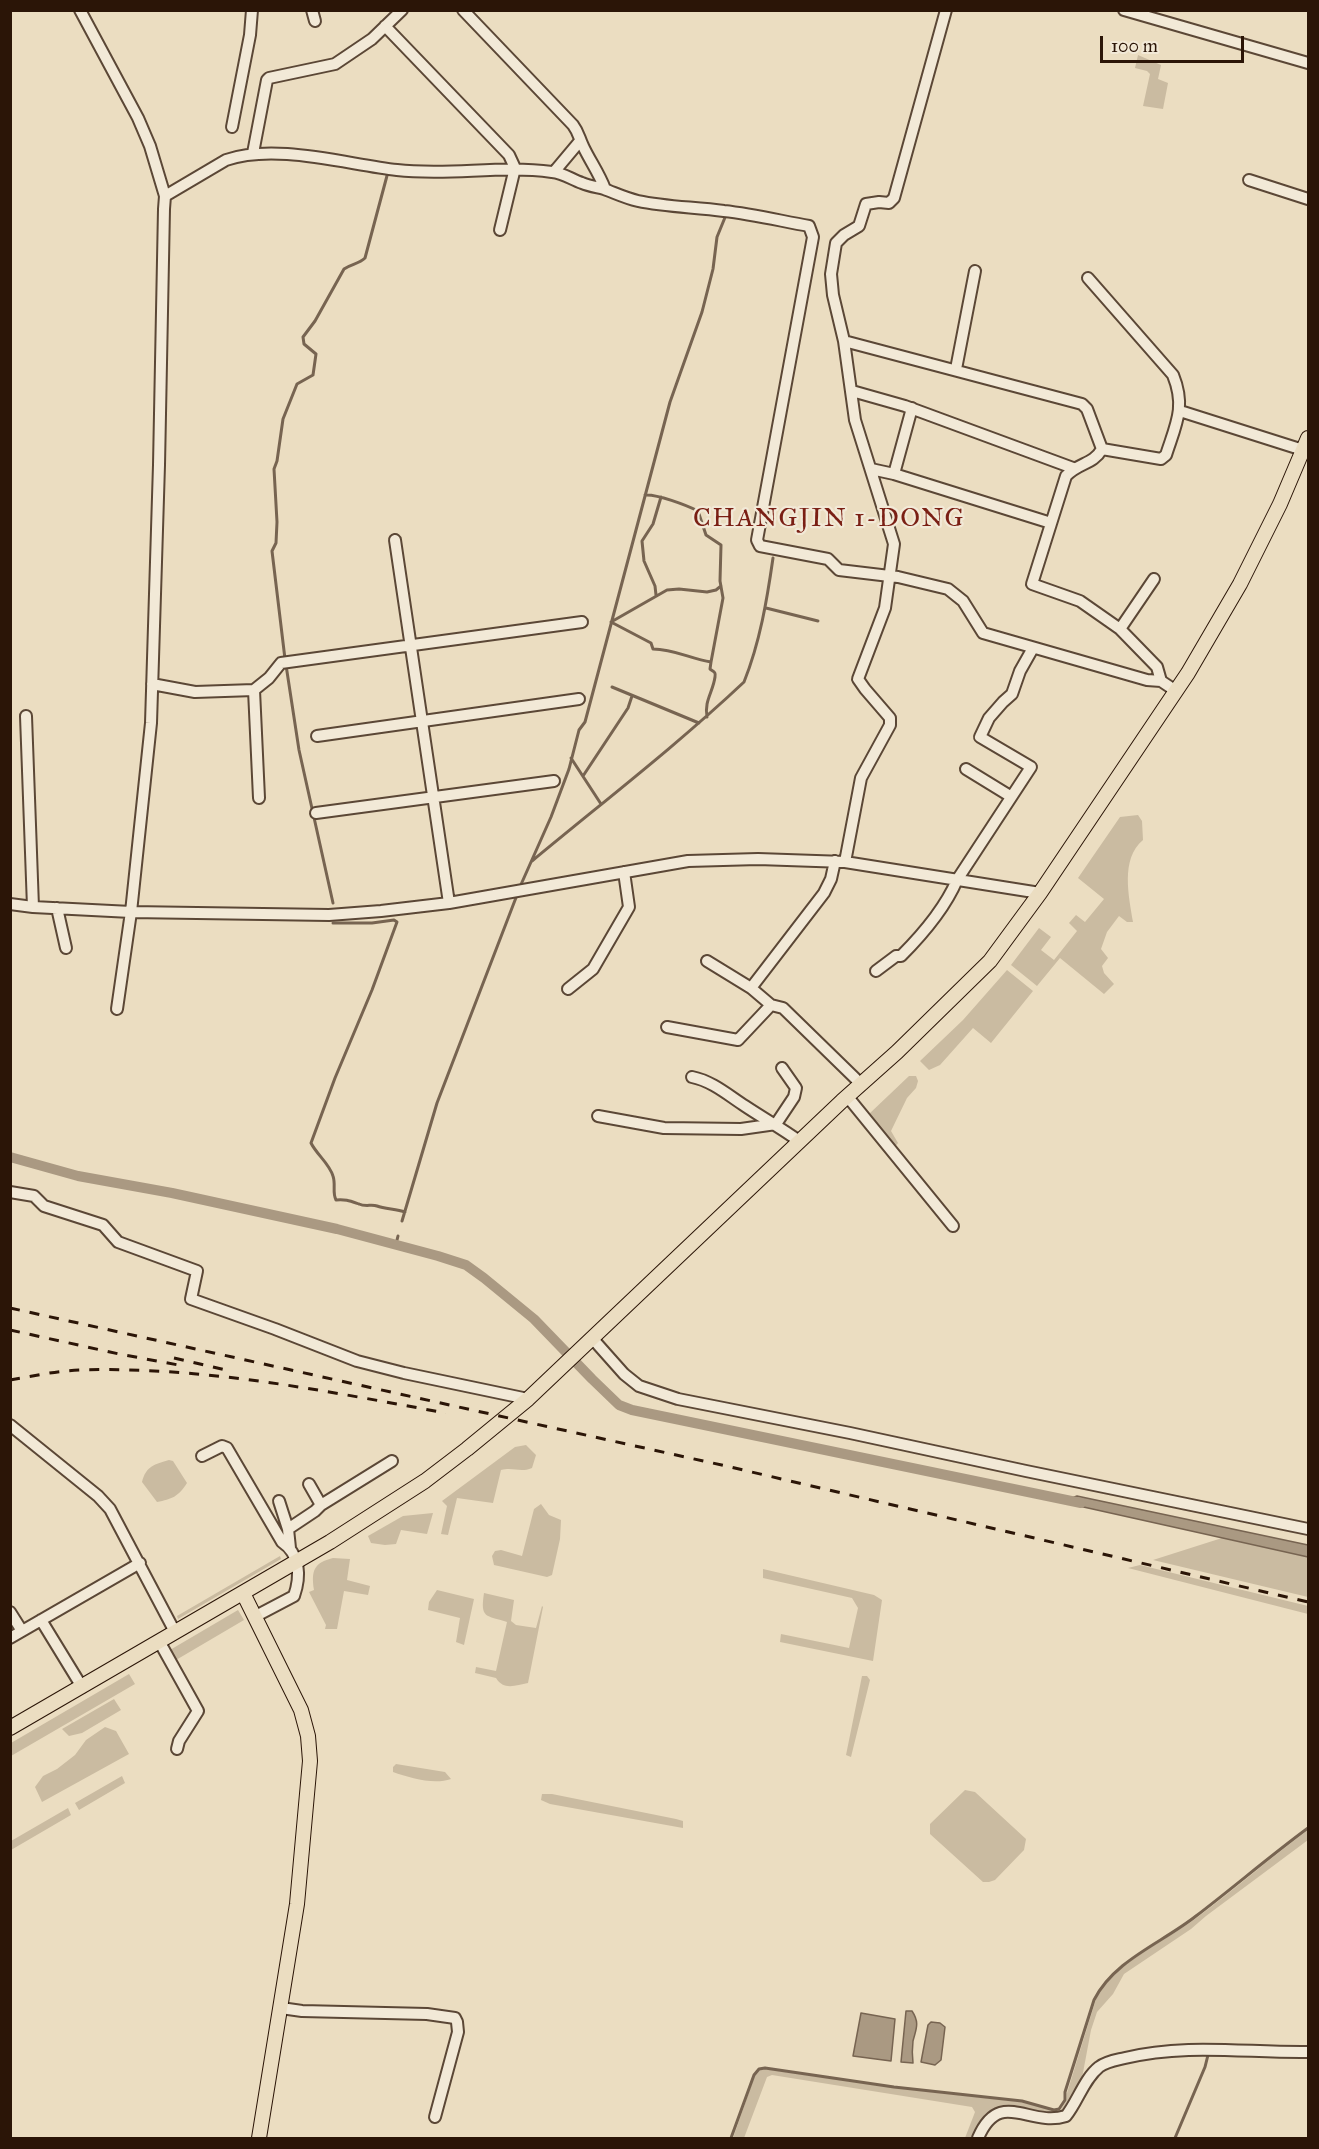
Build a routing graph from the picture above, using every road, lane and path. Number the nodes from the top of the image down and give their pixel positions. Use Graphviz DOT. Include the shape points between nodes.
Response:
graph roads {
  1 [pos="80,10"];
  2 [pos="252,10"];
  3 [pos="402,10"];
  4 [pos="463,10"];
  5 [pos="946,10"];
  6 [pos="1124,10"];
  7 [pos="385,26"];
  8 [pos="1308,63"];
  9 [pos="232,127"];
  10 [pos="580,141"];
  11 [pos="253,153"];
  12 [pos="515,168"];
  13 [pos="554,172"];
  14 [pos="1249,180"];
  15 [pos="605,189"];
  16 [pos="165,196"];
  17 [pos="1308,199"];
  18 [pos="500,230"];
  19 [pos="975,271"];
  20 [pos="1088,278"];
  21 [pos="844,341"];
  22 [pos="956,369"];
  23 [pos="852,392"];
  24 [pos="912,408"];
  25 [pos="1180,411"];
  26 [pos="1306,444"];
  27 [pos="1102,449"];
  28 [pos="1073,468"];
  29 [pos="871,469"];
  30 [pos="894,474"];
  31 [pos="1051,523"];
  32 [pos="395,540"];
  33 [pos="890,576"];
  34 [pos="1154,579"];
  35 [pos="582,622"];
  36 [pos="1120,629"];
  37 [pos="411,646"];
  38 [pos="1033,648"];
  39 [pos="1161,681"];
  40 [pos="152,684"];
  41 [pos="254,690"];
  42 [pos="1176,691"];
  43 [pos="579,699"];
  44 [pos="26,716"];
  45 [pos="422,722"];
  46 [pos="317,736"];
  47 [pos="966,769"];
  48 [pos="555,781"];
  49 [pos="1010,796"];
  50 [pos="259,798"];
  51 [pos="434,798"];
  52 [pos="316,813"];
  53 [pos="840,862"];
  54 [pos="624,872"];
  55 [pos="957,879"];
  56 [pos="1040,893"];
  57 [pos="449,903"];
  58 [pos="10,904"];
  59 [pos="33,907"];
  60 [pos="57,908"];
  61 [pos="131,912"];
  62 [pos="66,948"];
  63 [pos="707,961"];
  64 [pos="876,971"];
  65 [pos="751,988"];
  66 [pos="568,989"];
  67 [pos="771,1005"];
  68 [pos="117,1009"];
  69 [pos="668,1027"];
  70 [pos="782,1068"];
  71 [pos="692,1077"];
  72 [pos="861,1084"];
  73 [pos="847,1096"];
  74 [pos="598,1116"];
  75 [pos="776,1124"];
  76 [pos="799,1142"];
  77 [pos="10,1192"];
  78 [pos="953,1226"];
  79 [pos="587,1343"];
  80 [pos="528,1399"];
  81 [pos="10,1425"];
  82 [pos="202,1456"];
  83 [pos="392,1461"];
  84 [pos="309,1484"];
  85 [pos="279,1502"];
  86 [pos="321,1505"];
  87 [pos="288,1529"];
  88 [pos="1308,1529"];
  89 [pos="290,1548"];
  90 [pos="296,1561"];
  91 [pos="140,1563"];
  92 [pos="243,1593"];
  93 [pos="10,1612"];
  94 [pos="256,1616"];
  95 [pos="41,1620"];
  96 [pos="22,1631"];
  97 [pos="175,1632"];
  98 [pos="10,1638"];
  99 [pos="159,1641"];
  100 [pos="82,1687"];
  101 [pos="10,1728"];
  102 [pos="177,1749"];
  103 [pos="281,2008"];
  104 [pos="1308,2052"];
  105 [pos="435,2116"];
  106 [pos="259,2139"];
  107 [pos="978,2139"];
  1 -- 16 [label="street" via="138,118"];
  2 -- 9 [label="street"];
  3 -- 7 [label="street"];
  4 -- 10 [label="street" via="573,125"];
  5 -- 21 [label="street" via="894,198 889,204 866,204 859,226 836,243 831,274"];
  6 -- 8 [label="street"];
  7 -- 11 [label="street" via="335,64 269,78"];
  7 -- 12 [label="street" via="495,139"];
  10 -- 13 [label="street"];
  10 -- 15 [label="street"];
  11 -- 12 [label="street" via="433,172"];
  11 -- 16 [label="street" via="226,160"];
  12 -- 13 [label="street"];
  12 -- 18 [label="street"];
  13 -- 15 [label="street"];
  14 -- 17 [label="street"];
  15 -- 33 [label="street" via="664,207 736,212 812,229 757,540 760,546 828,559 839,570"];
  16 -- 40 [label="street"];
  19 -- 22 [label="street"];
  20 -- 25 [label="street" via="1173,375"];
  21 -- 22 [label="street"];
  21 -- 23 [label="street"];
  22 -- 27 [label="street" via="1082,404"];
  23 -- 24 [label="street"];
  23 -- 29 [label="street" via="855,420"];
  24 -- 28 [label="street"];
  24 -- 30 [label="street"];
  25 -- 26 [label="street"];
  25 -- 27 [label="street" via="1166,455 1161,459"];
  26 -- 42 [label="main road" via="1240,584"];
  27 -- 28 [label="street" via="1097,458"];
  28 -- 31 [label="street" via="1066,476"];
  29 -- 30 [label="street"];
  29 -- 33 [label="street" via="894,544"];
  30 -- 31 [label="street"];
  31 -- 36 [label="street" via="1032,585 1080,602"];
  32 -- 37 [label="street"];
  33 -- 38 [label="street" via="948,589 963,600 983,633"];
  33 -- 53 [label="street" via="885,608 858,679 890,718 890,725 861,778"];
  34 -- 36 [label="street"];
  35 -- 37 [label="street"];
  36 -- 39 [label="street" via="1157,667"];
  37 -- 41 [label="street" via="281,663"];
  37 -- 45 [label="street"];
  38 -- 39 [label="street"];
  38 -- 49 [label="street" via="1012,694 989,718 980,737 1031,767"];
  39 -- 42 [label="street"];
  40 -- 41 [label="street" via="195,692"];
  40 -- 61 [label="street"];
  41 -- 50 [label="street"];
  42 -- 56 [label="main road"];
  43 -- 45 [label="street"];
  44 -- 59 [label="street"];
  45 -- 46 [label="street"];
  45 -- 51 [label="street"];
  47 -- 49 [label="street"];
  48 -- 51 [label="street"];
  49 -- 55 [label="street"];
  51 -- 52 [label="street"];
  51 -- 57 [label="street"];
  53 -- 54 [label="street" via="688,861"];
  53 -- 55 [label="street"];
  53 -- 65 [label="street" via="824,893"];
  54 -- 57 [label="street"];
  54 -- 66 [label="street" via="629,907 593,969"];
  55 -- 56 [label="street"];
  55 -- 64 [label="street" via="950,897 920,938"];
  56 -- 72 [label="main road" via="990,961"];
  57 -- 61 [label="street" via="329,915"];
  58 -- 59 [label="street"];
  59 -- 60 [label="street"];
  60 -- 61 [label="street"];
  60 -- 62 [label="street"];
  61 -- 68 [label="street"];
  63 -- 65 [label="street"];
  65 -- 67 [label="street"];
  67 -- 69 [label="street" via="738,1041"];
  67 -- 72 [label="street" via="783,1008"];
  70 -- 75 [label="street" via="796,1088"];
  71 -- 75 [label="street" via="705,1079"];
  72 -- 73 [label="main road"];
  73 -- 76 [label="main road"];
  73 -- 78 [label="street"];
  74 -- 75 [label="street" via="664,1128 741,1129"];
  75 -- 76 [label="street"];
  76 -- 79 [label="main road"];
  77 -- 80 [label="street" via="34,1196 44,1206 103,1225 118,1242 197,1271 191,1299 357,1361"];
  79 -- 80 [label="main road"];
  79 -- 88 [label="street" via="639,1386 678,1400 850,1432"];
  80 -- 90 [label="main road" via="425,1481"];
  81 -- 91 [label="street" via="98,1496 110,1509"];
  82 -- 89 [label="street" via="222,1446 227,1448 282,1542"];
  83 -- 86 [label="street"];
  84 -- 86 [label="street"];
  85 -- 87 [label="street"];
  86 -- 87 [label="street"];
  87 -- 89 [label="street"];
  89 -- 90 [label="street"];
  90 -- 92 [label="main road"];
  90 -- 94 [label="street" via="299,1582 294,1596"];
  91 -- 95 [label="street"];
  91 -- 97 [label="street"];
  92 -- 94 [label="main road"];
  92 -- 97 [label="main road"];
  93 -- 96 [label="street"];
  94 -- 103 [label="main road" via="301,1710 310,1761 297,1904"];
  95 -- 96 [label="street"];
  95 -- 100 [label="street"];
  96 -- 98 [label="street"];
  97 -- 99 [label="main road"];
  99 -- 100 [label="main road"];
  99 -- 102 [label="street" via="198,1711"];
  100 -- 101 [label="main road"];
  103 -- 105 [label="street" via="454,2018 458,2032"];
  103 -- 106 [label="main road"];
  104 -- 107 [label="street" via="1195,2048 1109,2062 1091,2075 1066,2116 1048,2120 1003,2111 988,2121"];
}
